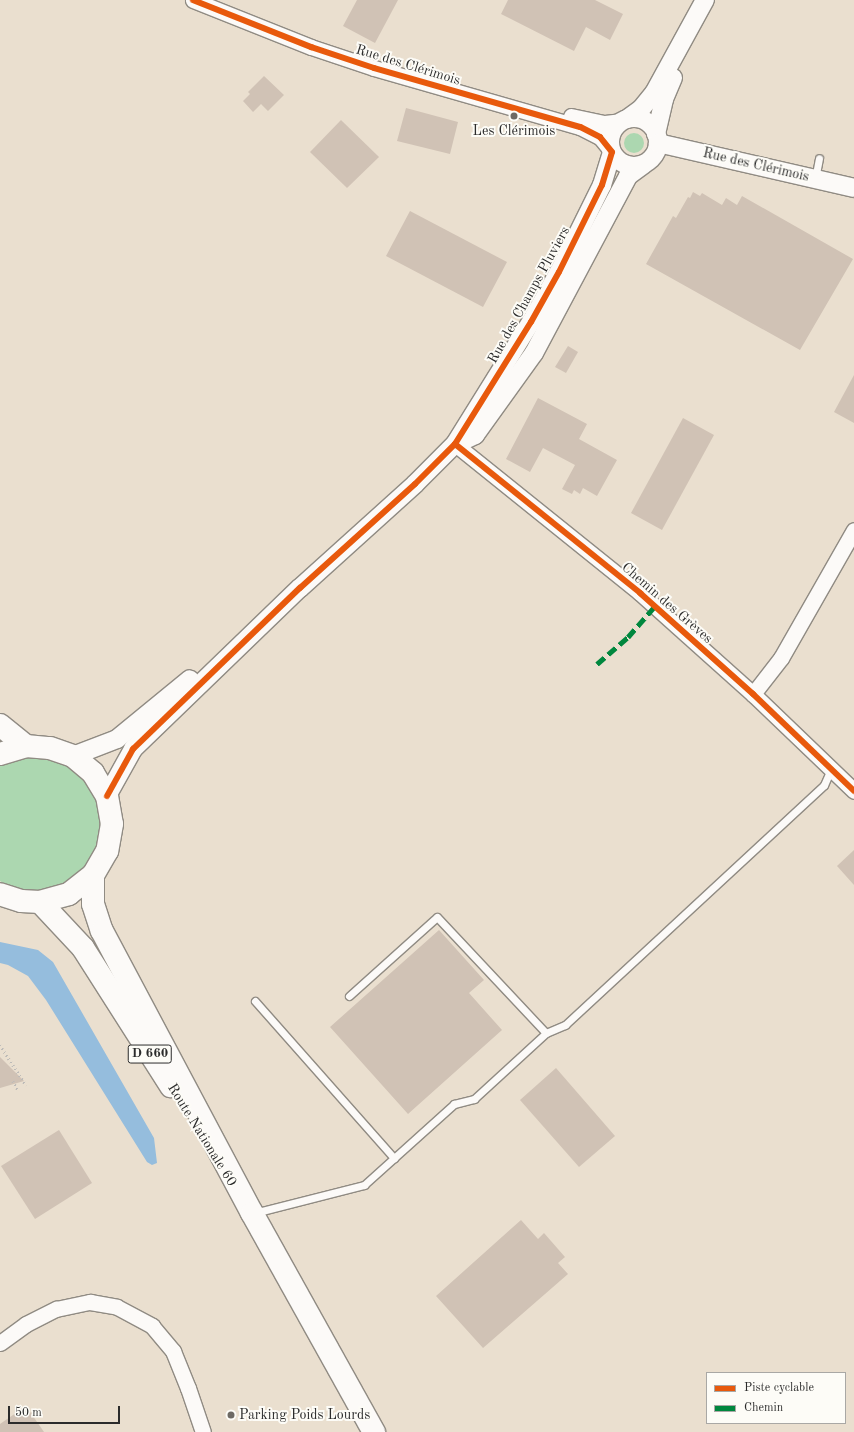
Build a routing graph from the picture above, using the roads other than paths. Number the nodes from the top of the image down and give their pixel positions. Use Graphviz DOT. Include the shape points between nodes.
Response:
graph roads {
  1 [pos="193,0"];
  2 [pos="706,0"];
  3 [pos="442,88"];
  4 [pos="624,120"];
  5 [pos="657,138"];
  6 [pos="612,152"];
  7 [pos="819,158"];
  8 [pos="643,165"];
  9 [pos="815,179"];
  10 [pos="854,188"];
  11 [pos="455,444"];
  12 [pos="854,530"];
  13 [pos="300,588"];
  14 [pos="753,694"];
  15 [pos="0,725"];
  16 [pos="26,746"];
  17 [pos="0,754"];
  18 [pos="73,756"];
  19 [pos="831,769"];
  20 [pos="854,791"];
  21 [pos="107,796"];
  22 [pos="92,875"];
  23 [pos="1,895"];
  24 [pos="40,902"];
  25 [pos="349,996"];
  26 [pos="255,1002"];
  27 [pos="546,1033"];
  28 [pos="394,1158"];
  29 [pos="252,1213"];
  30 [pos="0,1343"];
  31 [pos="203,1432"];
  32 [pos="374,1432"];
  1 -- 3 [label="street, Rue des Clérimois" via="311,47"];
  2 -- 4 [label="street" via="654,93 641,109"];
  2 -- 5 [label="street" via="664,99"];
  3 -- 4 [label="street, Rue des Clérimois" via="605,123"];
  3 -- 6 [label="street, Rue des Clérimois" via="580,127 600,137"];
  4 -- 5 [label="street" via="641,119 648,123"];
  4 -- 6 [label="street" via="617,125 610,137"];
  5 -- 8 [label="street" via="654,156"];
  5 -- 9 [label="street, Rue des Clérimois"];
  6 -- 8 [label="street" via="622,164"];
  6 -- 11 [label="street, Rue des Champs Pluviers" via="602,185 559,272"];
  7 -- 9 [label="lane"];
  8 -- 11 [label="street, Rue des Champs Pluviers" via="628,176 534,353 475,435"];
  9 -- 10 [label="street, Rue des Clérimois"];
  11 -- 13 [label="street" via="415,484"];
  11 -- 14 [label="street, Chemin des Grèves" via="640,593"];
  12 -- 14 [label="street" via="781,658"];
  13 -- 18 [label="street" via="117,739"];
  13 -- 21 [label="street" via="132,749"];
  14 -- 19 [label="street, Chemin des Grèves"];
  15 -- 16 [label="main road"];
  16 -- 17 [label="main road"];
  16 -- 18 [label="main road" via="50,748"];
  18 -- 21 [label="main road" via="93,773"];
  19 -- 20 [label="street, Chemin des Grèves"];
  19 -- 27 [label="lane" via="824,785 611,983 565,1025"];
  21 -- 22 [label="main road" via="112,824 107,851"];
  22 -- 24 [label="main road" via="69,894"];
  22 -- 29 [label="main road, Route Nationale 60 / D 660" via="93,904 102,931"];
  23 -- 24 [label="main road" via="21,901"];
  24 -- 29 [label="main road, Route Nationale 60 / D 660" via="83,948"];
  25 -- 27 [label="lane" via="437,917"];
  26 -- 28 [label="lane"];
  27 -- 28 [label="lane" via="474,1099 454,1104"];
  28 -- 29 [label="lane" via="364,1185"];
  29 -- 32 [label="main road, Route Nationale 60 / D 660"];
  30 -- 31 [label="street" via="26,1324 56,1309 90,1302 117,1306 152,1326 173,1351"];
}
